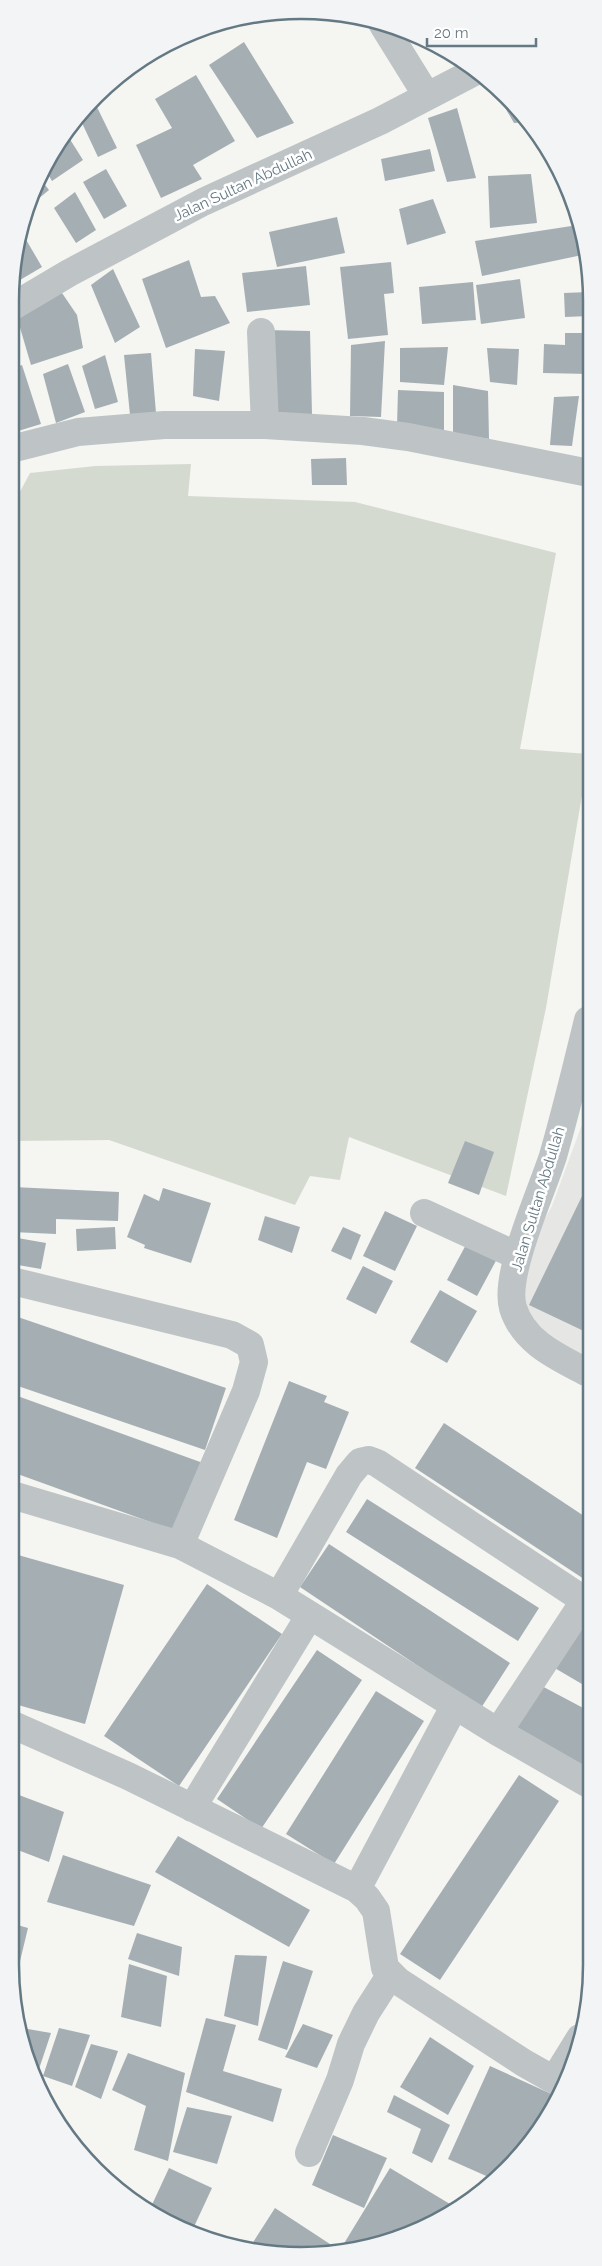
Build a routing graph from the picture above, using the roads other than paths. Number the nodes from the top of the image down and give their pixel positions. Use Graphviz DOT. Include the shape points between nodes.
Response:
graph roads {
  1 [pos="388,33"];
  2 [pos="469,74"];
  3 [pos="427,96"];
  4 [pos="19,303"];
  5 [pos="260,332"];
  6 [pos="265,426"];
  7 [pos="19,447"];
  8 [pos="583,472"];
  9 [pos="583,1039"];
  10 [pos="424,1213"];
  11 [pos="518,1256"];
  12 [pos="19,1283"];
  13 [pos="583,1370"];
  14 [pos="19,1497"];
  15 [pos="180,1545"];
  16 [pos="279,1596"];
  17 [pos="583,1599"];
  18 [pos="583,1605"];
  19 [pos="310,1615"];
  20 [pos="455,1705"];
  21 [pos="19,1728"];
  22 [pos="498,1732"];
  23 [pos="583,1781"];
  24 [pos="192,1808"];
  25 [pos="356,1889"];
  26 [pos="391,1974"];
  27 [pos="558,2083"];
  28 [pos="309,2153"];
  1 -- 3 [label="street"];
  2 -- 3 [label="street, Jalan Sultan Abdullah"];
  3 -- 4 [label="street, Jalan Sultan Abdullah" via="203,202"];
  5 -- 6 [label="street"];
  6 -- 7 [label="street" via="164,426 78,432"];
  6 -- 8 [label="street" via="408,438"];
  9 -- 11 [label="street, Jalan Sultan Abdullah" via="553,1155"];
  10 -- 11 [label="street"];
  11 -- 13 [label="street, Jalan Sultan Abdullah" via="511,1294 517,1317 537,1344"];
  12 -- 15 [label="street" via="232,1335 250,1345 254,1362 246,1392"];
  14 -- 15 [label="street"];
  15 -- 16 [label="street"];
  16 -- 17 [label="street" via="349,1475 360,1462 369,1460"];
  16 -- 19 [label="street"];
  18 -- 22 [label="street"];
  19 -- 20 [label="street"];
  19 -- 24 [label="street"];
  20 -- 22 [label="street"];
  20 -- 25 [label="street"];
  21 -- 24 [label="street"];
  22 -- 23 [label="street"];
  24 -- 25 [label="street"];
  25 -- 26 [label="street" via="376,1911 382,1958 387,1972"];
  26 -- 27 [label="street"];
  26 -- 28 [label="street" via="351,2044 340,2080"];
}
